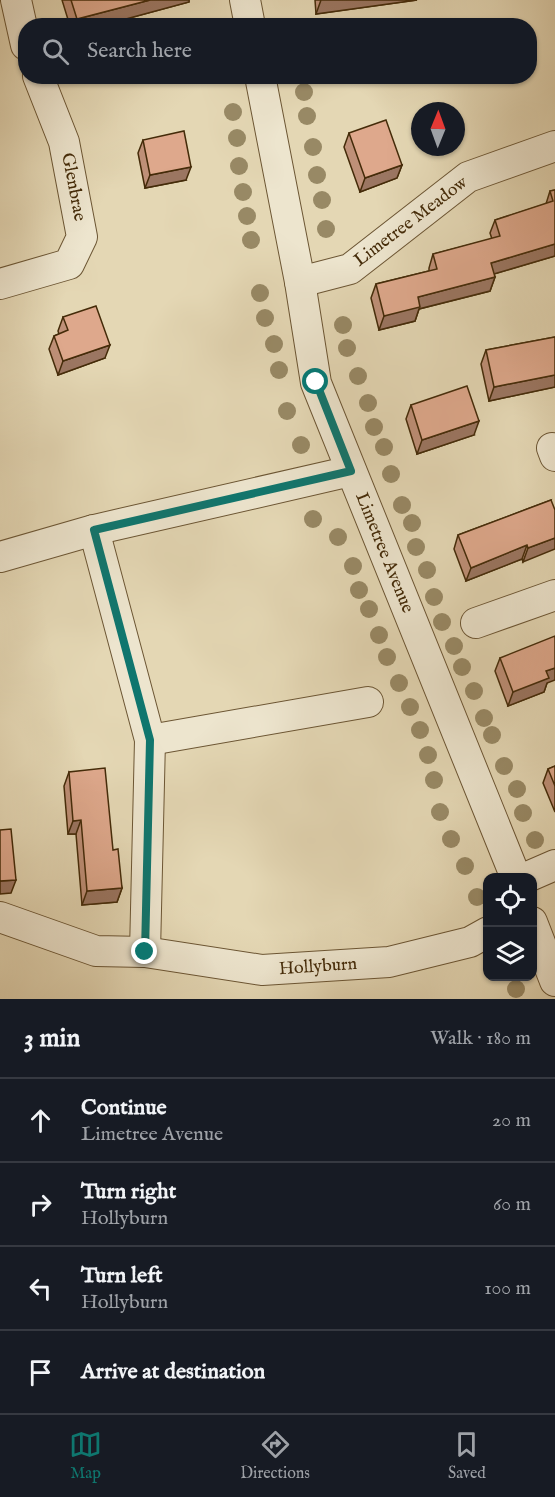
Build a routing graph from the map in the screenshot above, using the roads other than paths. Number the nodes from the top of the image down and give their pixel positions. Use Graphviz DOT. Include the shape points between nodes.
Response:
graph roads {
  1 [pos="16,0"];
  2 [pos="245,0"];
  3 [pos="20,18"];
  4 [pos="248,18"];
  5 [pos="41,84"];
  6 [pos="262,84"];
  7 [pos="555,146"];
  8 [pos="300,282"];
  9 [pos="0,284"];
  10 [pos="351,471"];
  11 [pos="94,530"];
  12 [pos="0,557"];
  13 [pos="555,595"];
  14 [pos="476,623"];
  15 [pos="368,702"];
  16 [pos="150,740"];
  17 [pos="555,865"];
  18 [pos="514,873"];
  19 [pos="537,873"];
  20 [pos="0,917"];
  21 [pos="534,927"];
  22 [pos="483,935"];
  23 [pos="145,952"];
  24 [pos="555,981"];
  1 -- 3 [label="street"];
  2 -- 4 [label="street"];
  5 -- 9 [label="street, Glenbrae" via="64,142 82,237 69,264"];
  6 -- 8 [label="street, Limetree Avenue"];
  7 -- 8 [label="street, Limetree Meadow" via="468,177 350,269"];
  8 -- 10 [label="street, Limetree Avenue" via="316,382"];
  10 -- 11 [label="street"];
  10 -- 18 [label="street, Limetree Avenue"];
  11 -- 12 [label="street"];
  11 -- 16 [label="street"];
  13 -- 14 [label="street"];
  15 -- 16 [label="street"];
  16 -- 23 [label="street"];
  17 -- 19 [label="street"];
  20 -- 23 [label="street, Hollyburn" via="96,951"];
  21 -- 24 [label="street"];
  22 -- 23 [label="street, Hollyburn" via="470,942 389,962 262,970"];
}
